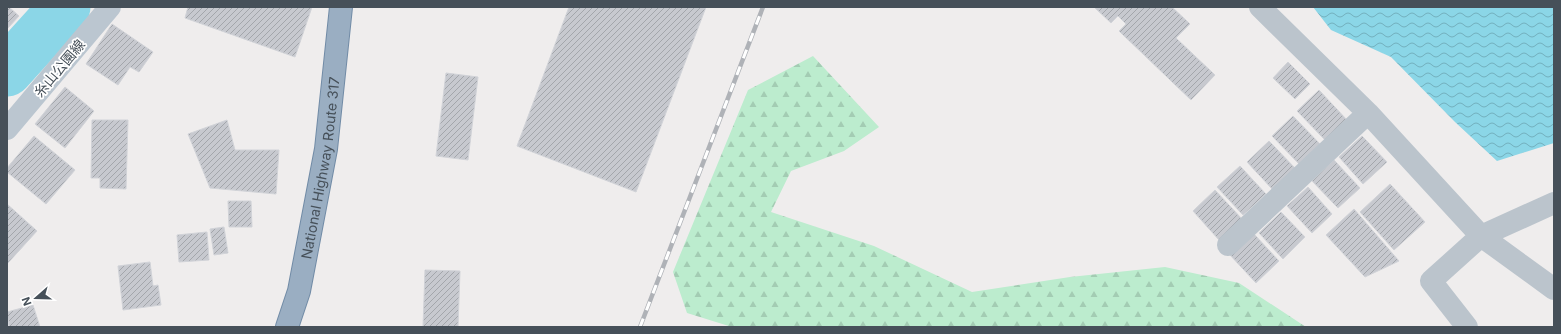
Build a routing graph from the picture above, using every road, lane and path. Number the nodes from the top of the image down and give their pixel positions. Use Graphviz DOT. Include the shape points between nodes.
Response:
graph roads {
  1 [pos="110,7"];
  2 [pos="341,7"];
  3 [pos="1260,7"];
  4 [pos="1368,113"];
  5 [pos="7,129"];
  6 [pos="1554,203"];
  7 [pos="1480,236"];
  8 [pos="1228,245"];
  9 [pos="1554,289"];
  10 [pos="287,327"];
  11 [pos="1467,327"];
  1 -- 5 [label="main road, 糸山公園線"];
  2 -- 10 [label="highway, National Highway Route 317" via="326,149 299,291"];
  3 -- 4 [label="street"];
  4 -- 7 [label="street"];
  4 -- 8 [label="street"];
  6 -- 7 [label="street"];
  7 -- 9 [label="street"];
  7 -- 11 [label="street" via="1431,281"];
}
